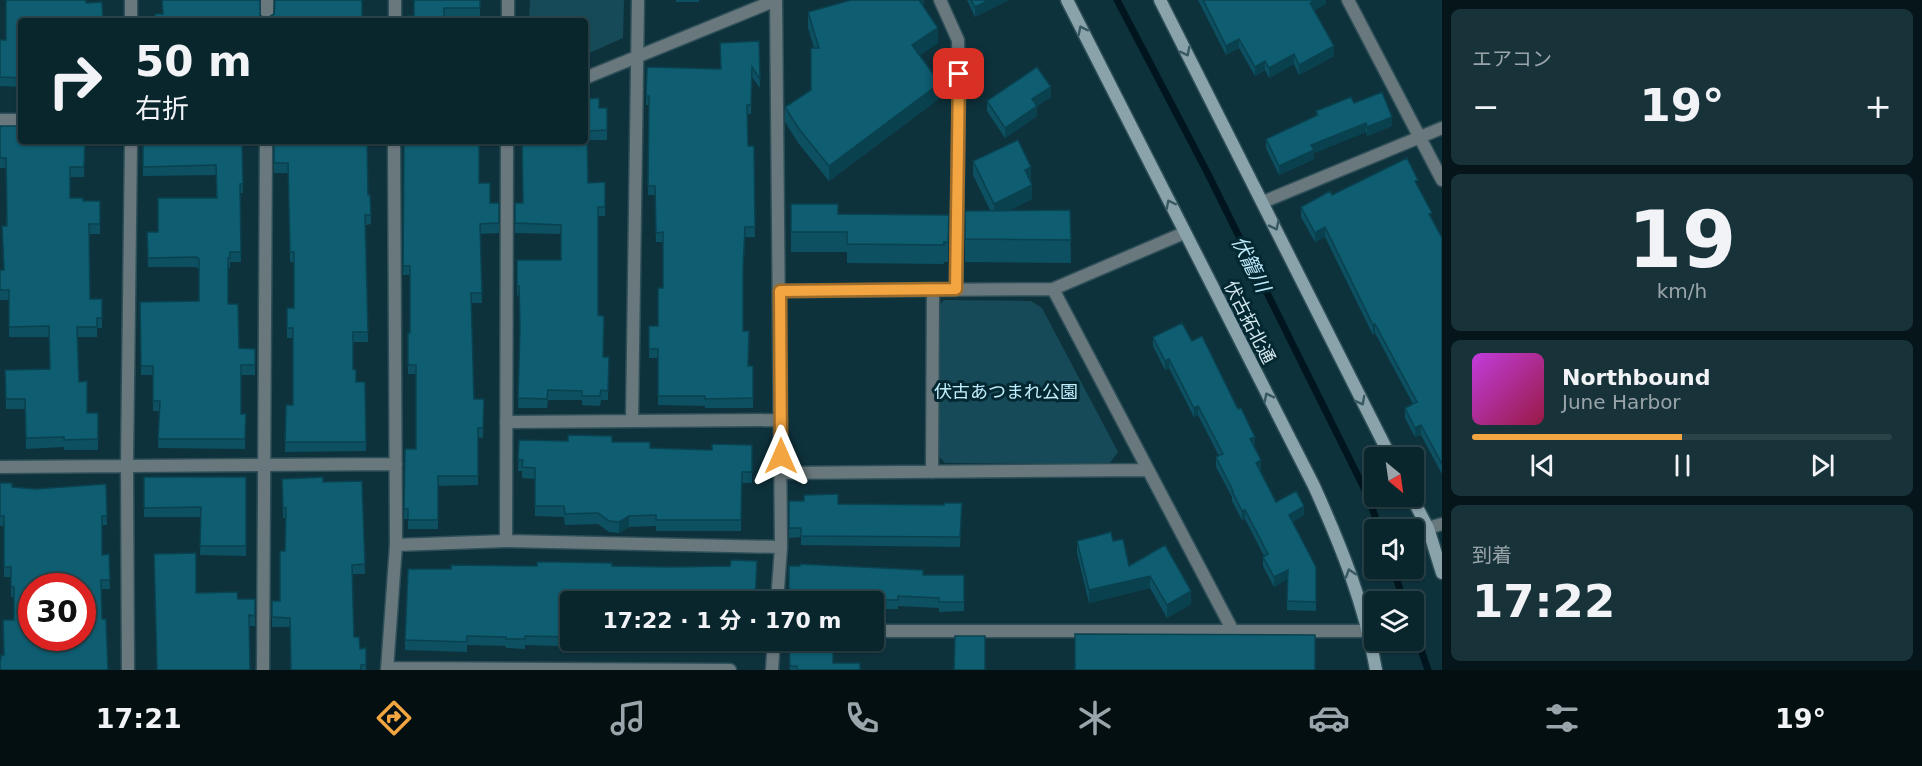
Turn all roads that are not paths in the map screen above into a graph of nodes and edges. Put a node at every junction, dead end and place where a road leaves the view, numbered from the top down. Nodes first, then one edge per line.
1 (131, 0) edge
2 (267, 0) edge
3 (396, 0) edge
4 (508, 0) edge
5 (638, 0) edge
6 (776, 0) edge
7 (940, 0) edge
8 (1067, 0) edge
9 (1160, 0) edge
10 (1348, 0) edge
11 (131, 18) edge
12 (267, 18) edge
13 (395, 18) edge
14 (508, 18) edge
15 (637, 56) junction
16 (588, 77) edge
17 (0, 120) edge
18 (18, 120) edge
19 (1442, 128) edge
20 (1419, 137) junction
21 (132, 144) edge
22 (266, 144) edge
23 (394, 144) edge
24 (507, 144) edge
25 (1442, 180) edge
26 (1263, 202) junction
27 (1184, 233) junction
28 (956, 289) junction
29 (1053, 289) junction
30 (933, 290) junction
31 (780, 291) junction
32 (632, 420) junction
33 (781, 420) junction
34 (506, 422) junction
35 (1385, 447) edge
36 (127, 464) junction
37 (396, 464) junction
38 (265, 465) junction
39 (0, 467) edge
40 (1148, 470) junction
41 (932, 472) junction
42 (781, 473) junction
43 (1417, 507) edge
44 (1442, 524) edge
45 (1428, 528) junction
46 (506, 542) junction
47 (396, 545) junction
48 (781, 547) junction
49 (1442, 573) edge
50 (778, 591) edge
51 (1364, 616) edge
52 (884, 631) edge
53 (1233, 631) junction
54 (1364, 631) edge
55 (773, 651) edge
56 (1373, 651) edge
57 (387, 669) edge
58 (128, 670) edge
59 (263, 670) edge
60 (730, 670) edge
61 (772, 670) edge
62 (1376, 670) edge

1 - 11 street
2 - 12 street
3 - 13 street
4 - 14 street
5 - 15 street
6 - 15 street
6 - 31 street
7 - 28 street
27 -> 8 street, 伏古拓北通
9 -> 26 street
10 - 20 street
15 - 16 street
15 - 32 street
17 - 18 street
19 - 20 street
20 - 25 street
20 - 26 street
21 - 36 street
22 - 38 street
23 - 37 street
24 - 34 street
26 -> 35 street
27 - 29 street
51 -> 27 street, 伏古拓北通
28 - 29 street
28 - 30 street
29 - 40 street
30 - 31 street
30 - 41 street
31 - 33 street
32 - 33 street
32 - 34 street
33 - 42 street
34 - 46 street
36 - 38 street
36 - 39 street
36 - 58 street
37 - 38 street
37 - 47 street
38 - 59 street
40 - 41 street
40 - 53 street
41 - 42 street
42 - 48 street
43 - 45 street
44 - 45 street
45 - 49 street
46 - 47 street
46 - 48 street
47 - 57 street
48 - 50 street
52 - 53 street
53 - 54 street
55 - 61 street
56 - 62 street, 伏古拓北通
57 - 60 street

